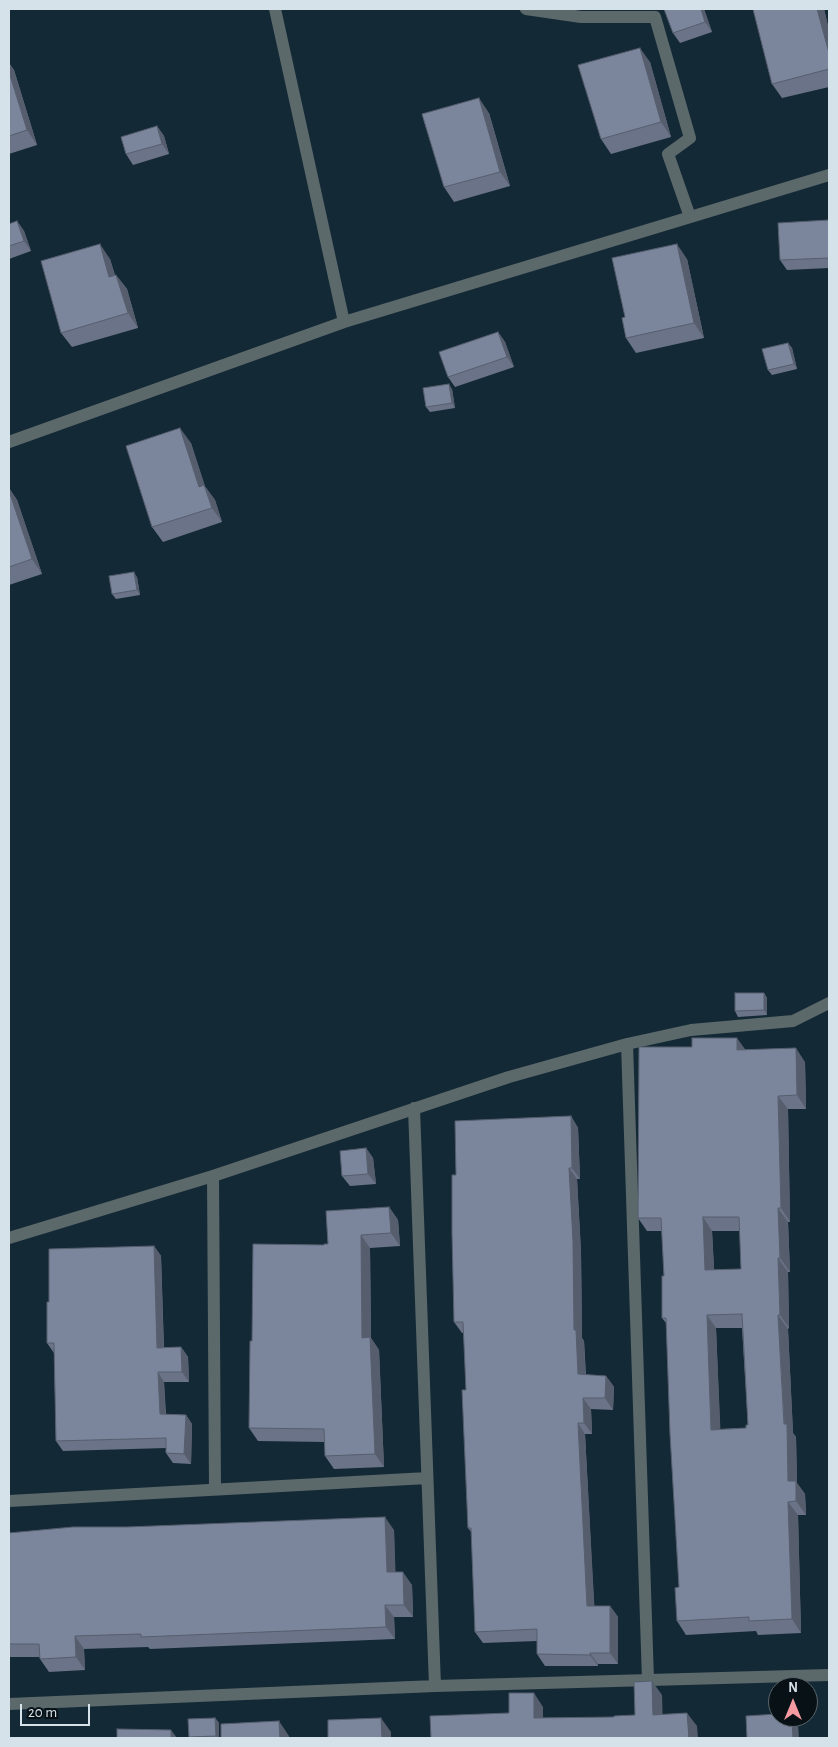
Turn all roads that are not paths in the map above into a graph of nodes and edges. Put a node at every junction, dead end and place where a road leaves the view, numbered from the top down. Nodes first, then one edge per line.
1 (275, 9) edge
2 (526, 9) edge
3 (829, 174) edge
4 (690, 217) junction
5 (344, 322) junction
6 (9, 442) edge
7 (829, 1004) edge
8 (627, 1044) junction
9 (414, 1108) junction
10 (213, 1176) junction
11 (9, 1238) edge
12 (428, 1478) junction
13 (216, 1489) junction
14 (9, 1501) edge
15 (829, 1675) edge
16 (648, 1680) junction
17 (435, 1686) junction
18 (9, 1704) edge

1 - 5 street
2 - 4 street
3 - 4 street
4 - 5 street
5 - 6 street
7 - 8 street
8 - 9 street
8 - 16 street
9 - 10 street
9 - 12 street
10 - 11 street
10 - 13 street
12 - 13 street
12 - 17 street
13 - 14 street
15 - 16 street
16 - 17 street
17 - 18 street

